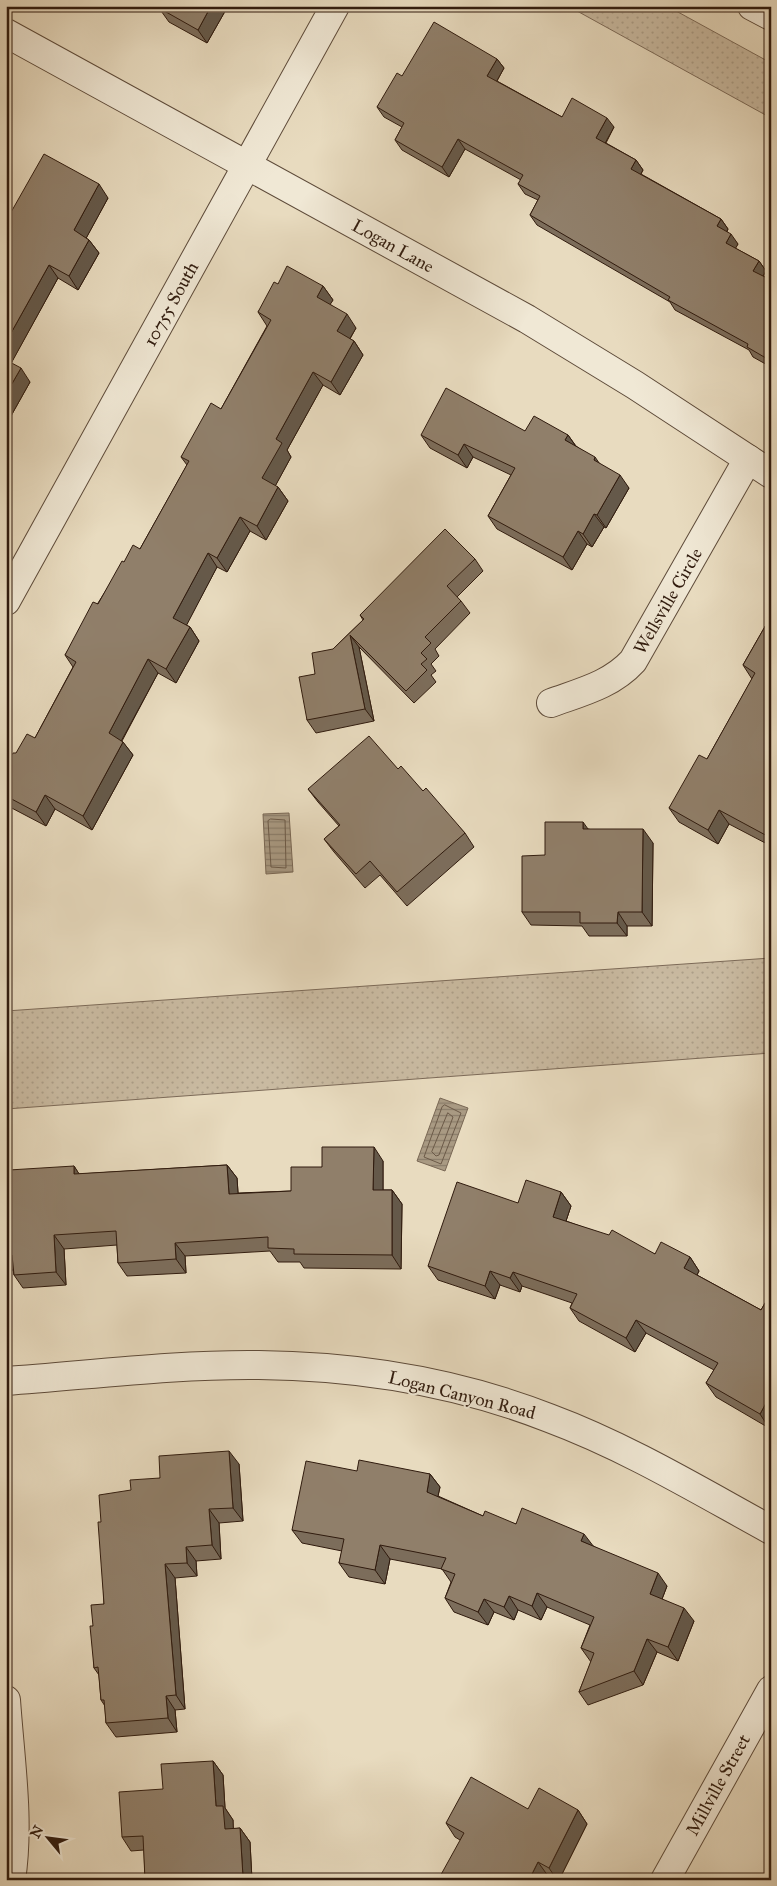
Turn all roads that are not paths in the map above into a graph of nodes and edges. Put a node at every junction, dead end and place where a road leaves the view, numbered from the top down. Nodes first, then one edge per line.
1 (335, 6) edge
2 (752, 6) edge
3 (771, 16) edge
4 (6, 33) edge
5 (247, 166) junction
6 (748, 459) junction
7 (771, 474) edge
8 (6, 601) edge
9 (551, 703) dead end
10 (6, 1381) edge
11 (771, 1530) edge
12 (771, 1690) edge
13 (6, 1700) edge
14 (11, 1880) edge
15 (665, 1880) edge

1 - 5 street, 10755 South
2 - 3 street
4 - 5 street, Logan Lane
5 - 6 street, Logan Lane
5 - 8 street, 10755 South
6 - 7 street, Logan Lane
6 - 9 street, Wellsville Circle
10 - 11 street, Logan Canyon Road
12 - 15 street, Millville Street
13 - 14 street

